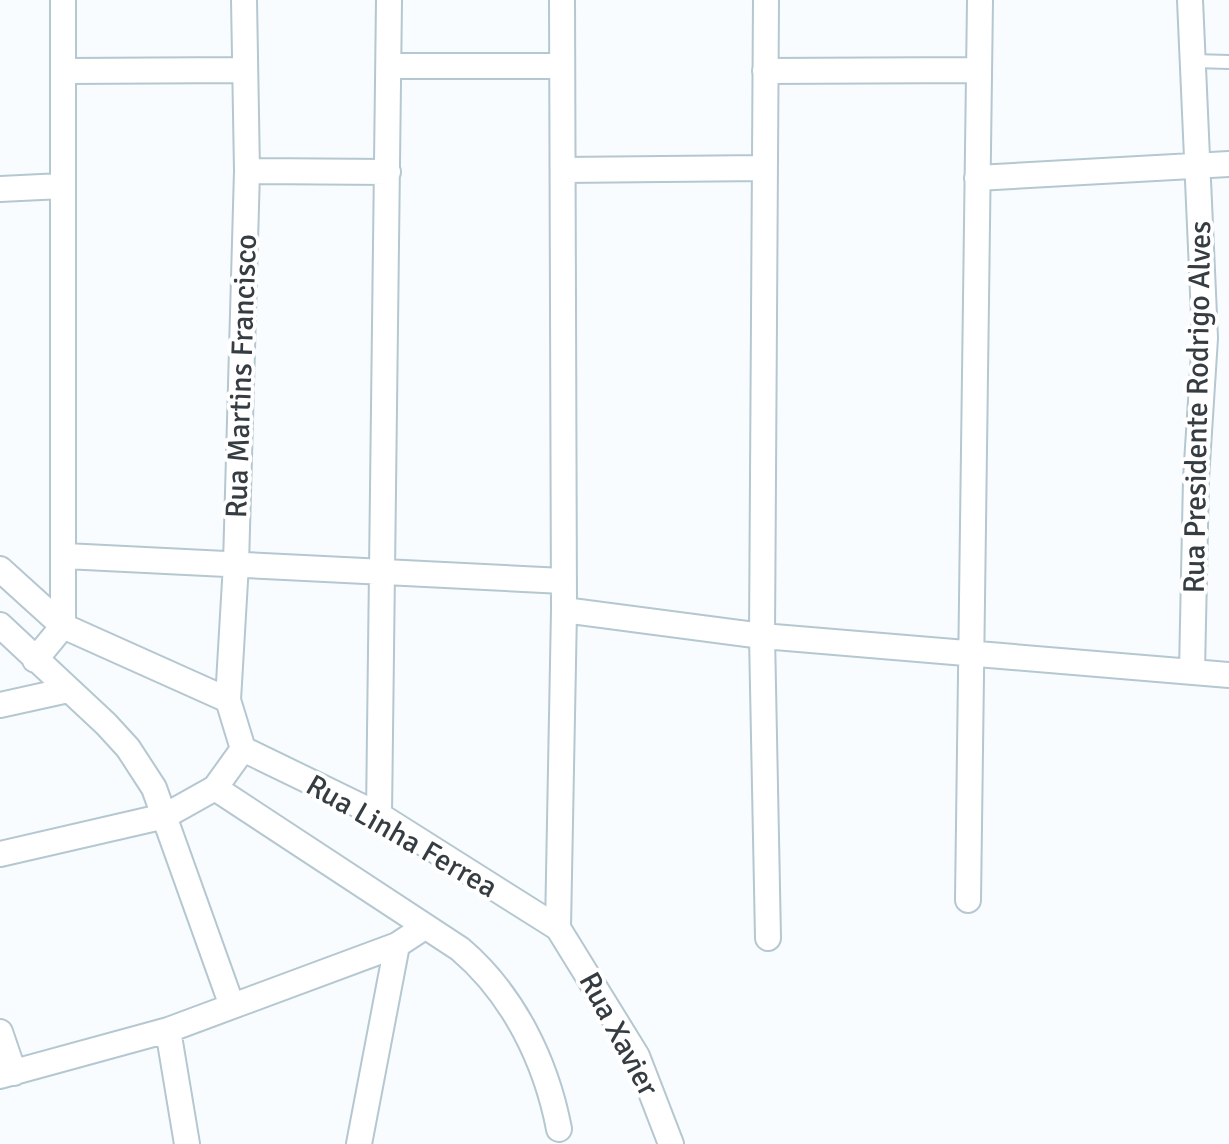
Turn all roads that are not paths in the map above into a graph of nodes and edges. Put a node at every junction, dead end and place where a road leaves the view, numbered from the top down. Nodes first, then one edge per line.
1 (63, 0) edge
2 (244, 0) edge
3 (389, 0) edge
4 (562, 0) edge
5 (766, 0) edge
6 (980, 0) edge
7 (1190, 0) edge
8 (1194, 61) junction
9 (1229, 62) edge
10 (389, 66) junction
11 (562, 66) junction
12 (245, 70) junction
13 (978, 70) junction
14 (66, 71) junction
15 (765, 71) junction
16 (1229, 164) edge
17 (1200, 167) junction
18 (763, 168) junction
19 (563, 170) junction
20 (247, 171) junction
21 (388, 172) junction
22 (977, 178) junction
23 (62, 186) junction
24 (0, 189) edge
25 (1217, 336) edge
26 (65, 556) junction
27 (236, 564) junction
28 (0, 569) edge
29 (381, 571) junction
30 (563, 581) junction
31 (564, 610) junction
32 (0, 625) edge
33 (63, 626) junction
34 (762, 636) junction
35 (971, 656) junction
36 (35, 660) junction
37 (1192, 671) junction
38 (1229, 675) edge
39 (68, 690) junction
40 (228, 700) junction
41 (0, 705) edge
42 (243, 749) junction
43 (215, 788) junction
44 (379, 815) junction
45 (165, 816) junction
46 (0, 854) edge
47 (968, 900) dead end
48 (423, 928) junction
49 (558, 928) junction
50 (768, 938) dead end
51 (397, 945) junction
52 (232, 1006) junction
53 (168, 1030) junction
54 (0, 1032) edge
55 (7, 1075) edge
56 (559, 1129) dead end
57 (187, 1144) edge
58 (359, 1144) edge
59 (671, 1144) edge

1 - 14 street
2 - 12 street, Rua Martins Francisco
3 - 10 street
4 - 11 street
5 - 15 street
6 - 13 street
7 - 8 street, Rua Presidente Rodrigo Alves
8 - 9 lane
8 - 17 street, Rua Presidente Rodrigo Alves
10 - 11 street
10 - 21 street
11 - 19 street
12 - 14 street
12 - 20 street, Rua Martins Francisco
13 - 15 street
13 - 22 street
14 - 23 street
15 - 18 street
16 - 17 street
17 - 22 street
17 - 25 street, Rua Presidente Rodrigo Alves
18 - 19 street
18 - 34 street
19 - 30 street
20 - 21 street
20 - 27 street, Rua Martins Francisco
21 - 29 street
22 - 35 street
23 - 24 street
23 - 26 street
25 - 37 street, Rua Presidente Rodrigo Alves
26 - 27 street
26 - 33 street
27 - 29 street
27 - 40 street, Rua Martins Francisco
28 - 33 street
29 - 30 street
29 - 44 street
30 - 31 street
31 - 34 street
31 - 49 street
32 - 36 street
33 - 36 street
33 - 40 street
34 - 35 street
34 - 50 street
35 - 37 street
35 - 47 street
36 - 39 street
37 - 38 street
39 - 41 street
39 - 45 street
40 - 42 street, Rua Martins Francisco
42 - 43 street
42 - 44 street, Rua Linha Ferrea
43 - 45 street
43 - 48 street
44 - 49 street, Rua Linha Ferrea
45 - 46 street
45 - 52 street
48 - 51 street
48 - 56 street
49 - 59 street, Rua Xavier
51 - 52 street
51 - 58 street
52 - 53 street
53 - 55 street
53 - 57 street
54 - 55 street

